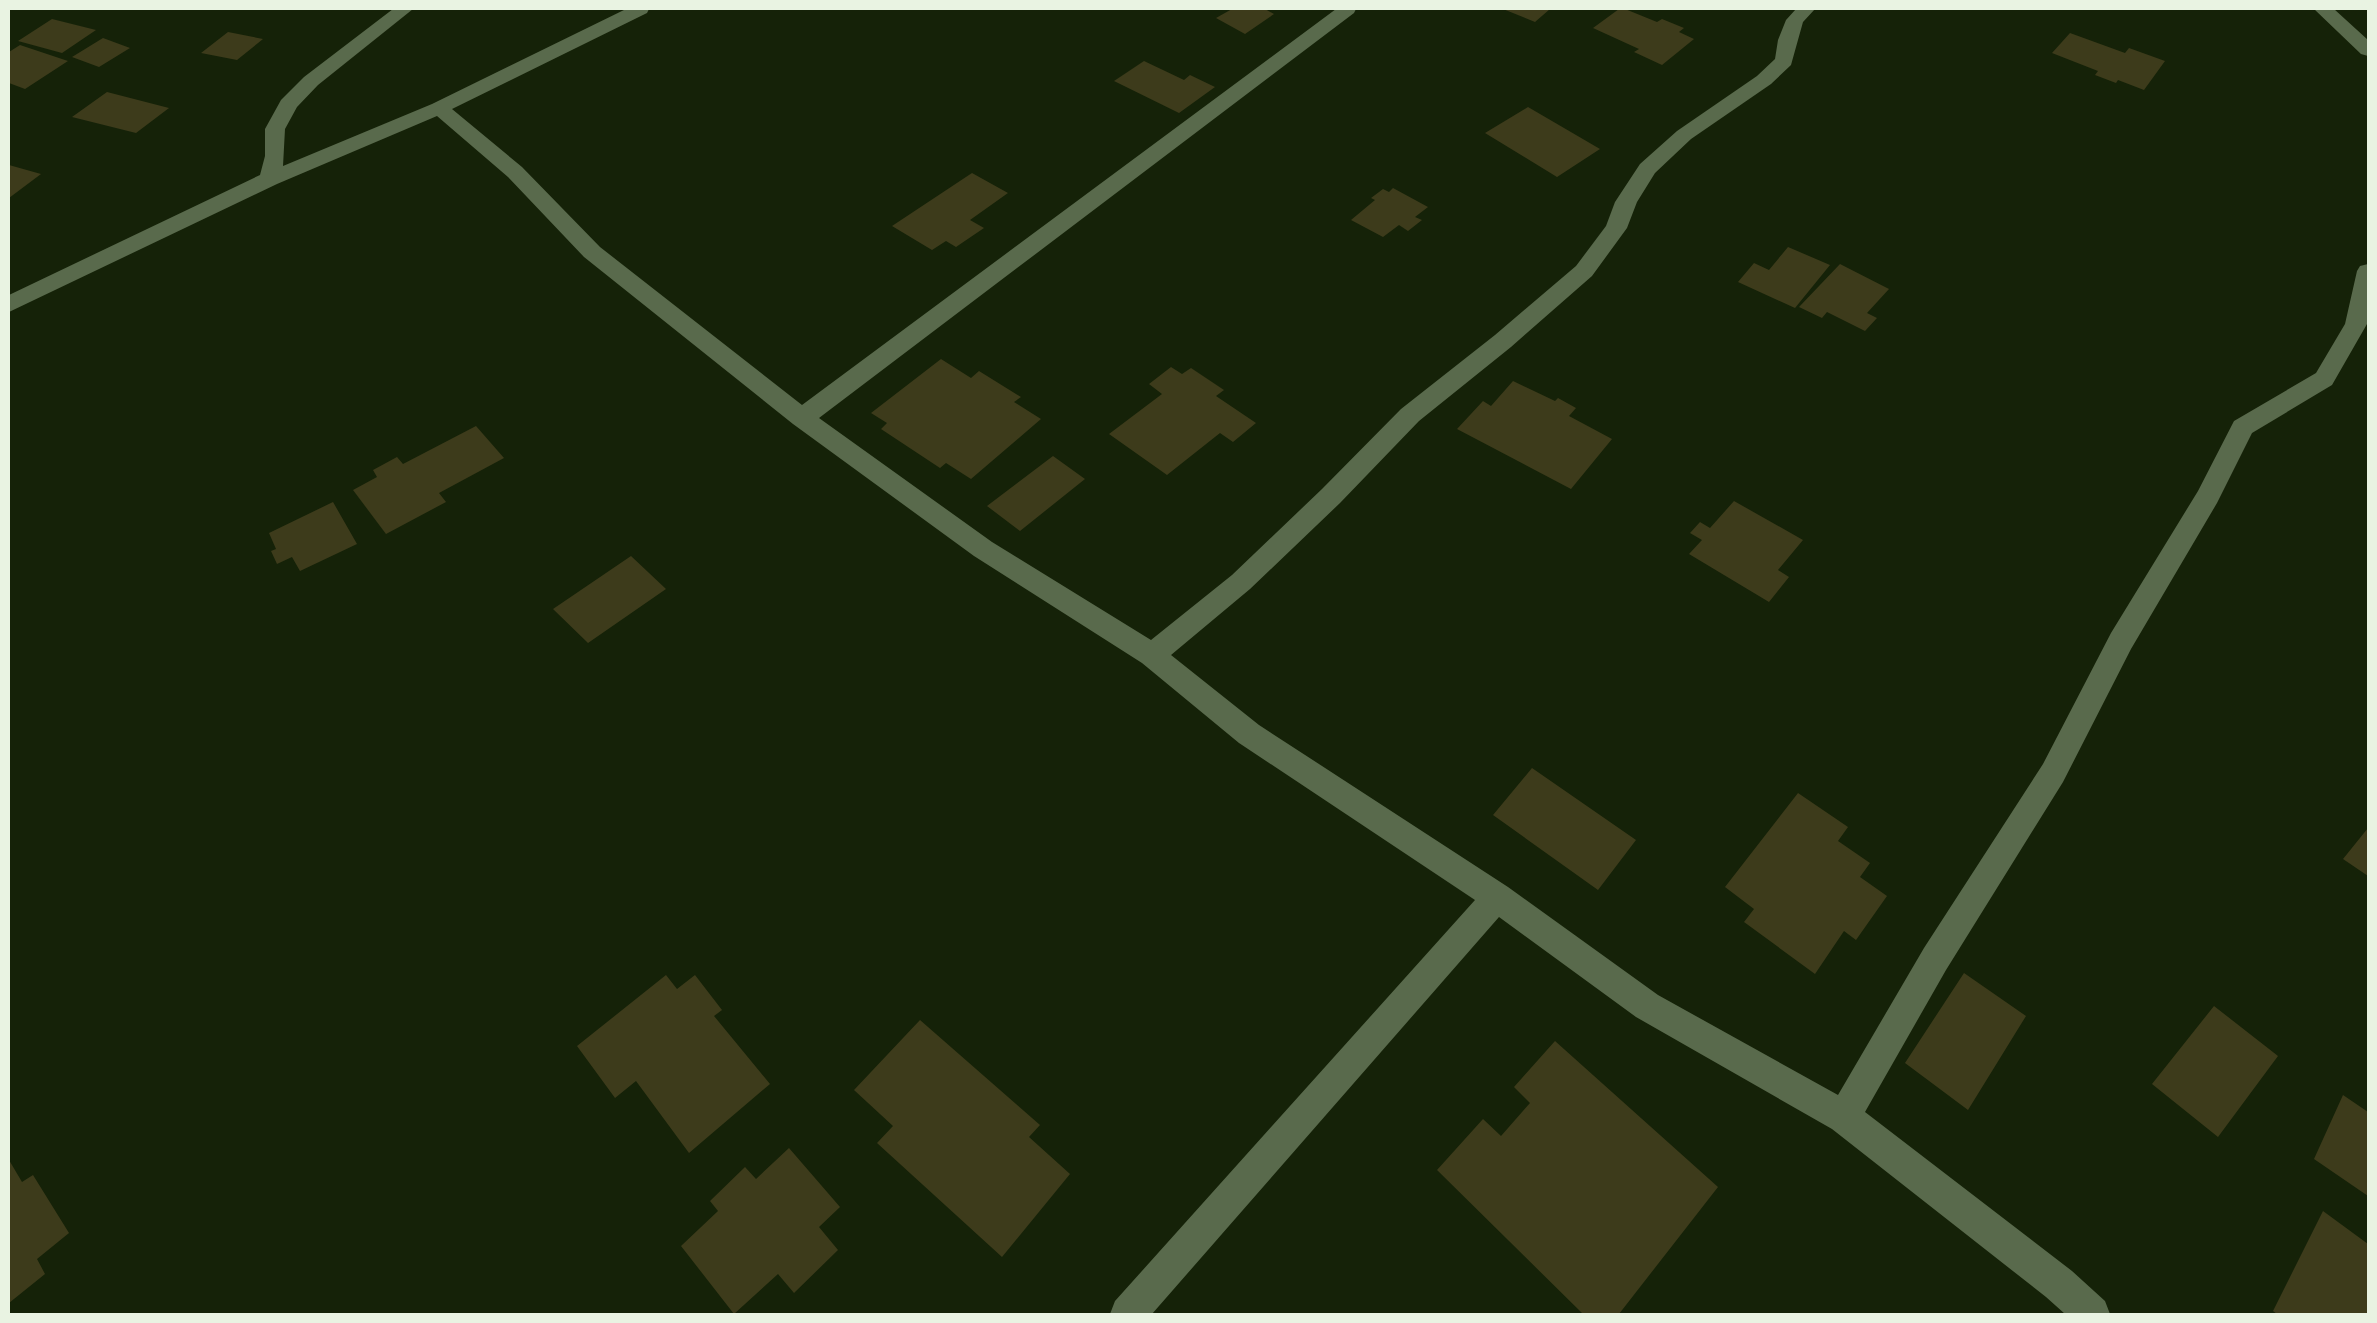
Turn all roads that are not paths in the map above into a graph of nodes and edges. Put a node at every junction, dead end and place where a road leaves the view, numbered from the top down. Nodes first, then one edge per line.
1 (404, 9) edge
2 (640, 9) edge
3 (1348, 9) edge
4 (1806, 9) edge
5 (2323, 9) edge
6 (2368, 50) edge
7 (439, 108) junction
8 (270, 180) junction
9 (2368, 271) edge
10 (9, 304) edge
11 (802, 418) junction
12 (1152, 655) junction
13 (1497, 897) junction
14 (1844, 1117) junction
15 (1128, 1314) edge
16 (2092, 1314) edge

1 - 8 street
2 - 7 street
3 - 11 street
4 - 12 street
5 - 6 street
7 - 8 street
7 - 11 street
8 - 10 street
9 - 14 street
11 - 12 street
12 - 13 street
13 - 14 street
13 - 15 street
14 - 16 street

